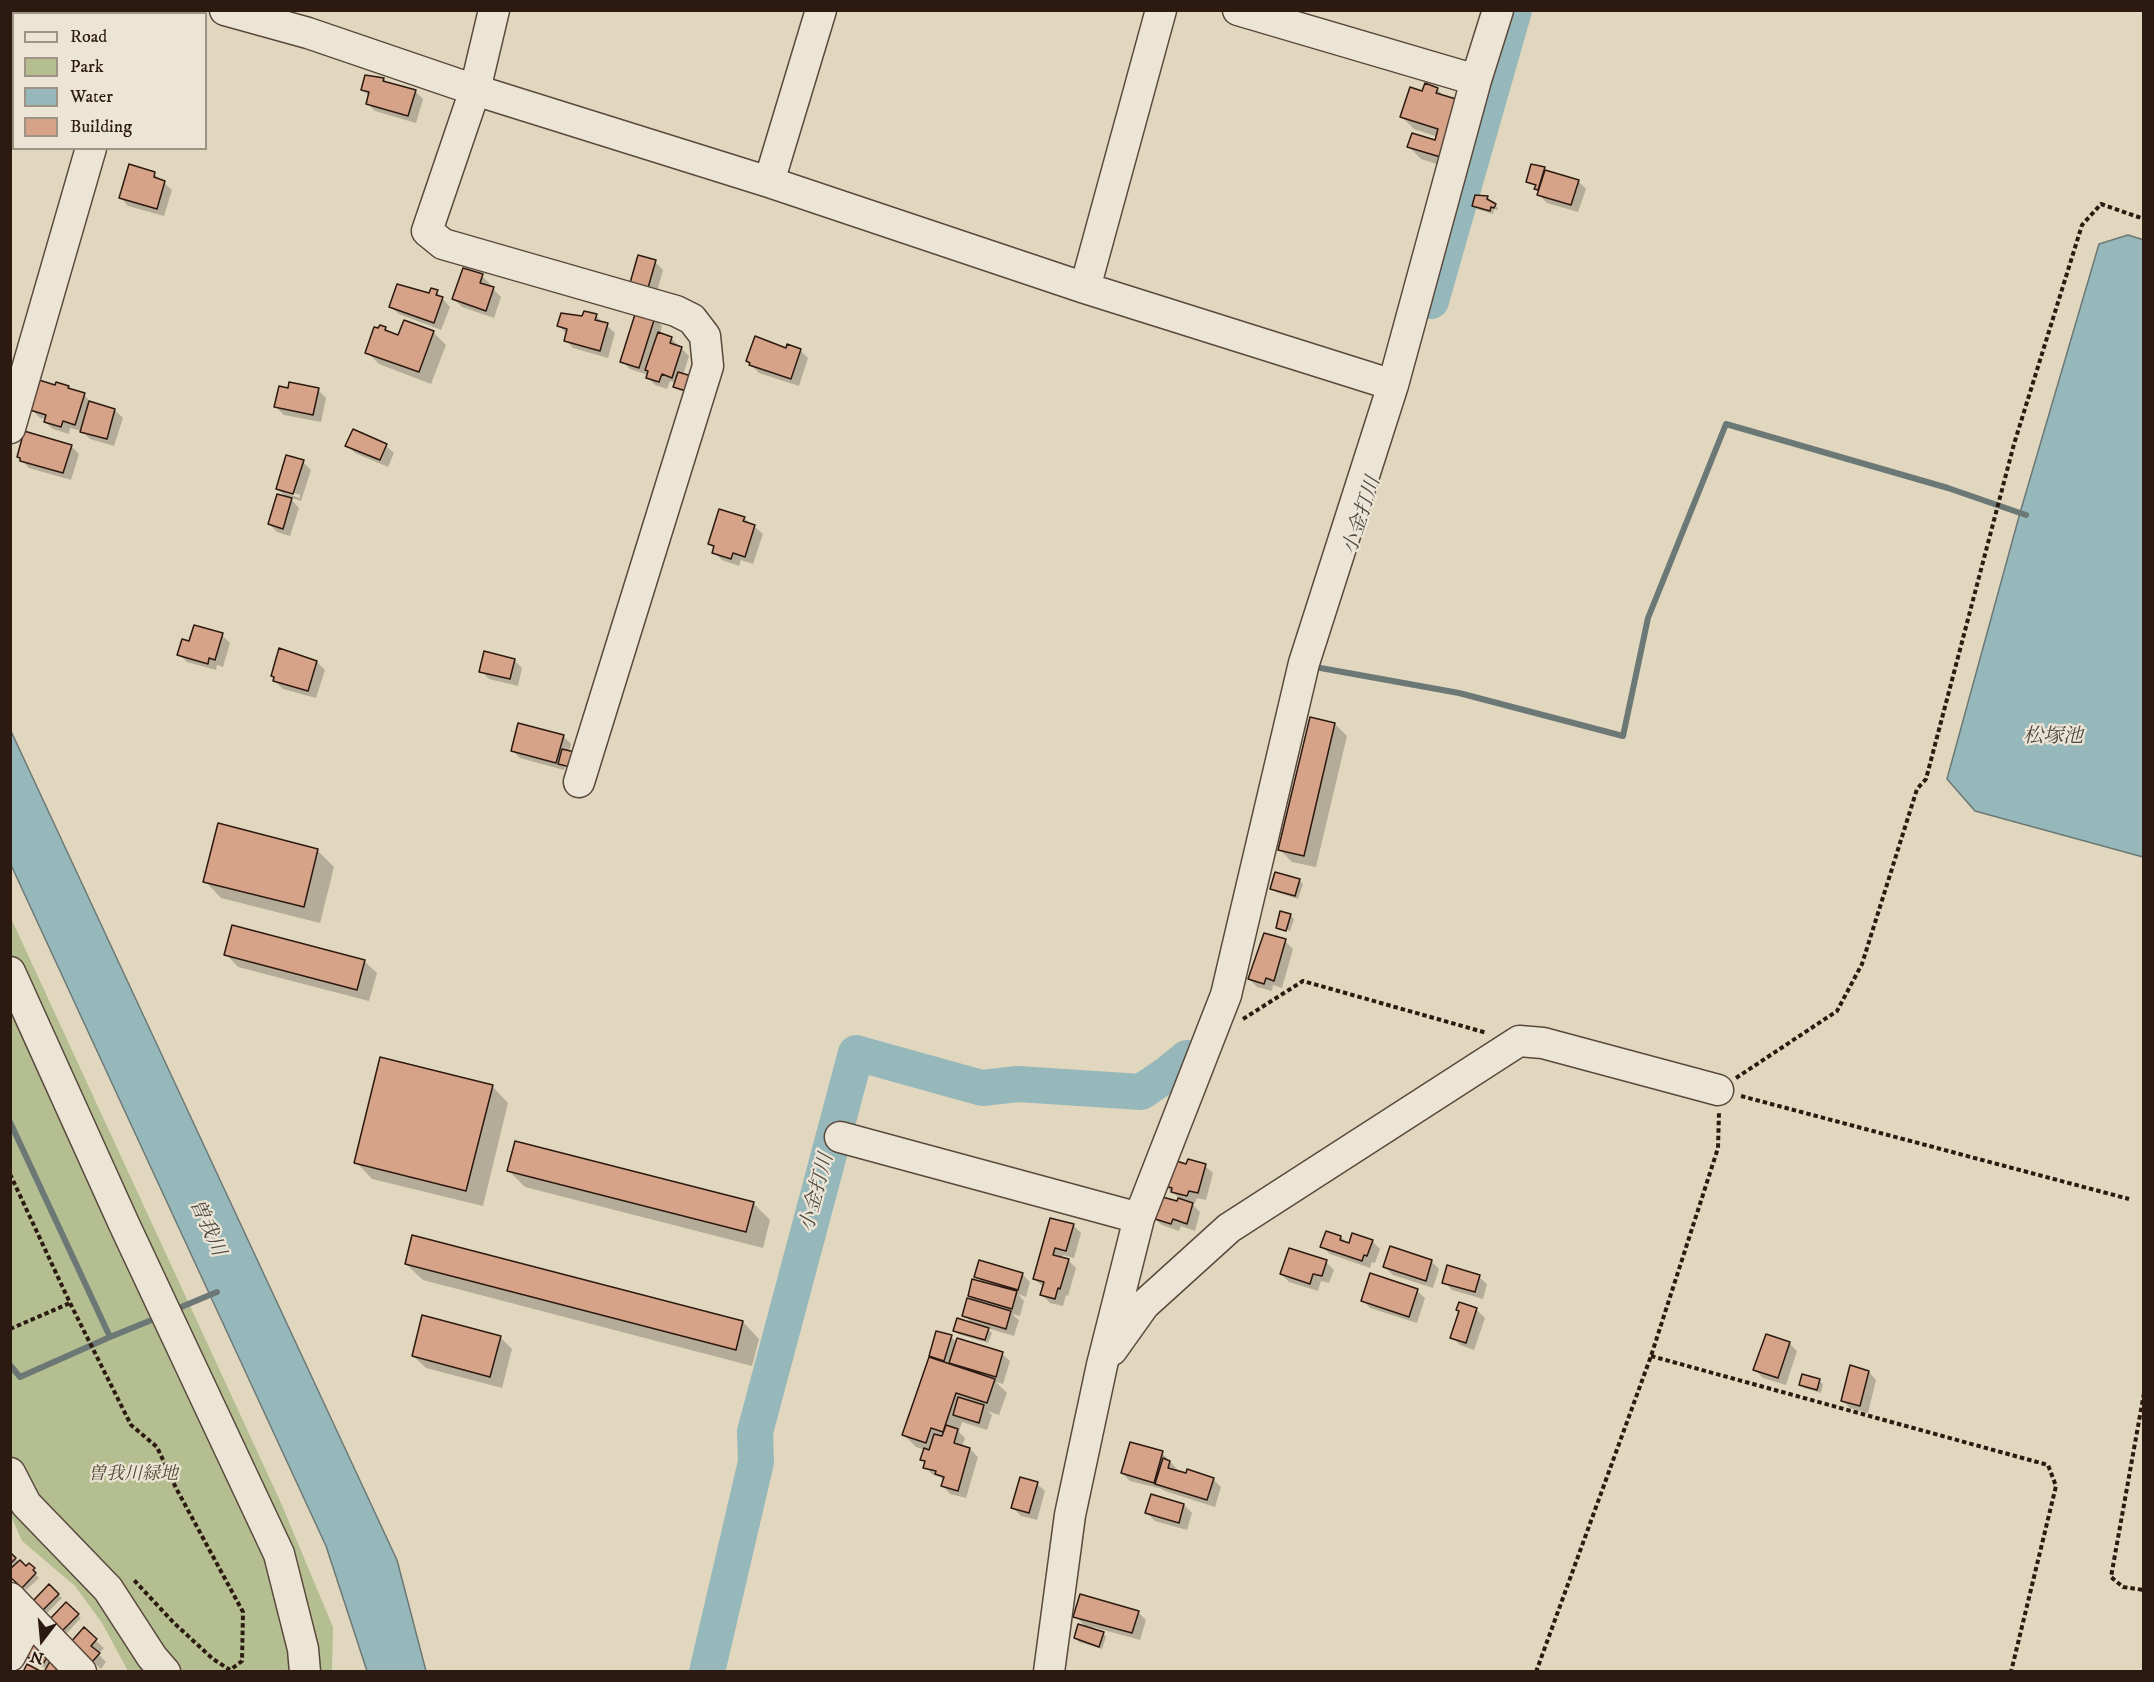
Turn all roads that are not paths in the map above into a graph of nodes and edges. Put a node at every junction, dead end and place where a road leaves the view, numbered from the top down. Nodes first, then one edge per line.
1 (225, 10) edge
2 (494, 10) edge
3 (821, 10) edge
4 (1161, 10) edge
5 (1238, 10) edge
6 (1498, 10) edge
7 (1476, 80) junction
8 (475, 90) junction
9 (90, 150) edge
10 (769, 182) junction
11 (1085, 288) junction
12 (1393, 385) junction
13 (10, 428) edge
14 (579, 782) dead end
15 (10, 972) edge
16 (1718, 1090) road end
17 (840, 1137) dead end
18 (1139, 1218) junction
19 (1102, 1365) junction
20 (10, 1473) edge
21 (20, 1608) edge
22 (10, 1656) edge
23 (81, 1671) edge
24 (101, 1671) edge
25 (106, 1671) edge
26 (165, 1671) edge
27 (305, 1671) edge
28 (1049, 1671) edge

1 - 8 street
2 - 8 street
3 - 10 street
4 - 11 street
5 - 7 street
6 - 7 street
7 - 12 street
8 - 10 street
8 - 14 street
9 - 13 street
10 - 11 street
11 - 12 street
12 - 18 street
15 - 27 street
16 - 19 street
17 - 18 street
18 - 19 street
19 - 28 street
20 - 26 street
21 - 22 street
21 - 23 street
24 - 25 street

